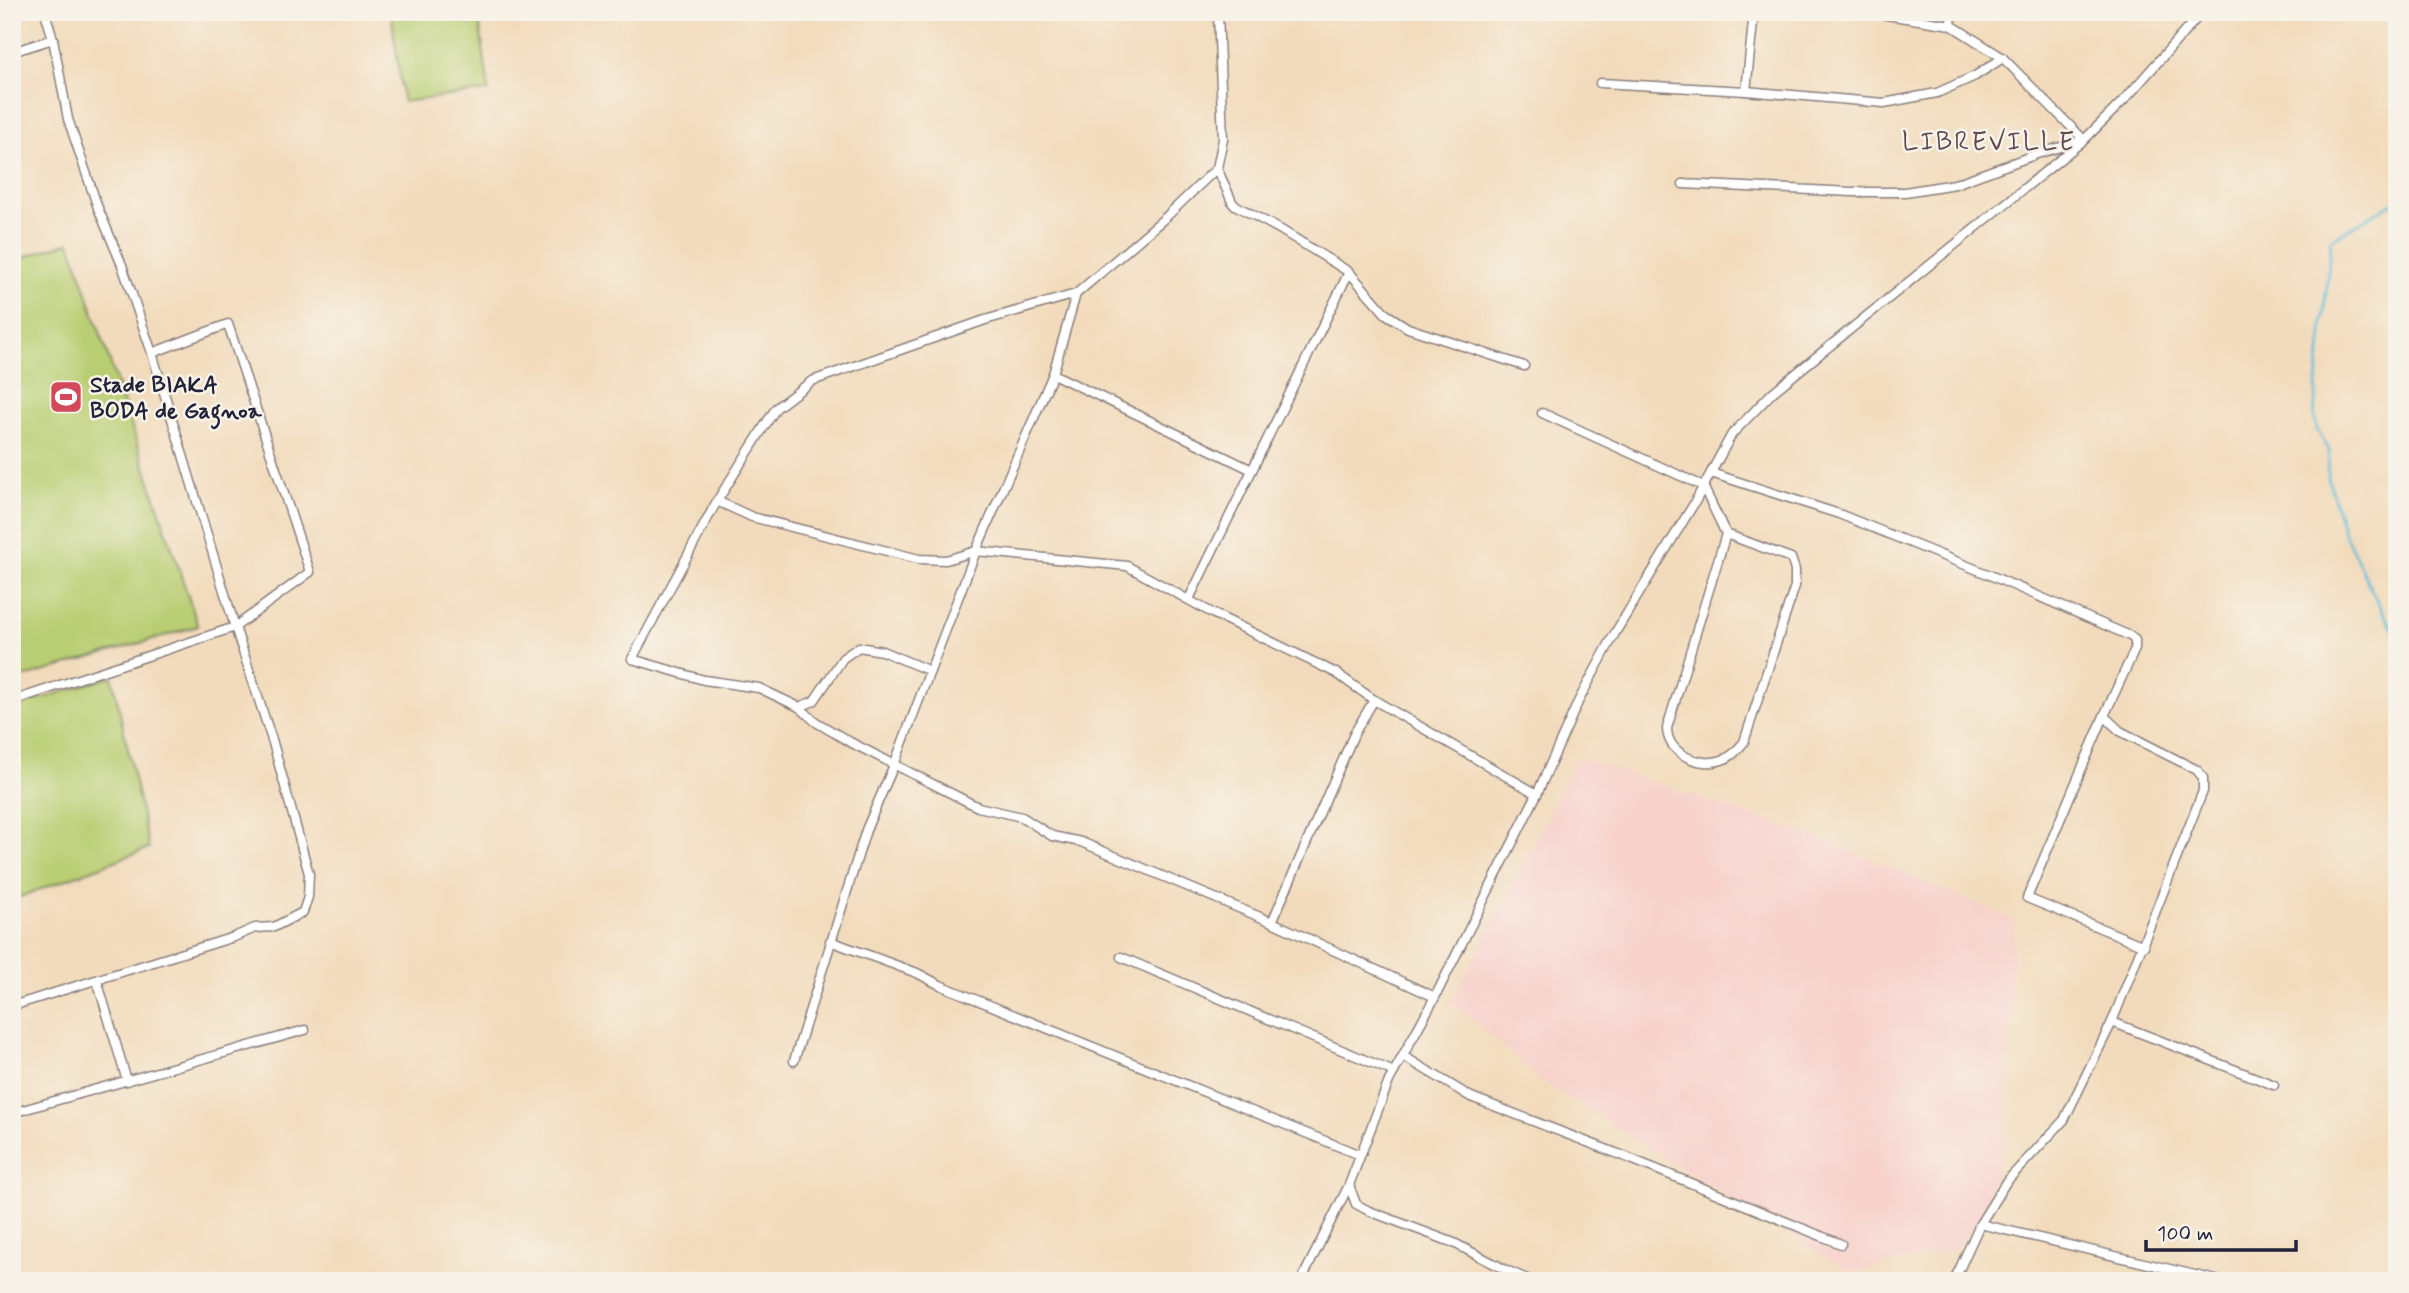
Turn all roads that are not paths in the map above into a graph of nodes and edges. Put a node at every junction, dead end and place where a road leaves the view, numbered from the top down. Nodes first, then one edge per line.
1 (45, 12) edge
2 (1218, 12) edge
3 (1754, 12) edge
4 (1867, 12) edge
5 (1952, 12) edge
6 (2202, 12) edge
7 (1951, 25) junction
8 (53, 39) junction
9 (12, 52) edge
10 (2003, 58) junction
11 (1600, 83) dead end
12 (1746, 91) junction
13 (2084, 140) junction
14 (1217, 169) junction
15 (1683, 184) dead end
16 (1349, 272) junction
17 (1076, 294) junction
18 (152, 353) junction
19 (1524, 366) dead end
20 (1053, 374) junction
21 (1542, 413) dead end
22 (1252, 470) junction
23 (1711, 473) junction
24 (1703, 486) junction
25 (717, 501) junction
26 (1726, 534) junction
27 (976, 551) junction
28 (1189, 599) junction
29 (235, 627) junction
30 (930, 671) junction
31 (1374, 700) junction
32 (12, 701) edge
33 (799, 707) junction
34 (2104, 716) junction
35 (894, 765) junction
36 (1537, 794) junction
37 (1272, 922) junction
38 (830, 941) junction
39 (2144, 946) junction
40 (1121, 957) dead end
41 (97, 980) junction
42 (1435, 997) junction
43 (12, 1006) edge
44 (2112, 1022) junction
45 (305, 1030) dead end
46 (1403, 1056) junction
47 (794, 1061) dead end
48 (1394, 1072) junction
49 (127, 1081) junction
50 (2274, 1085) dead end
51 (12, 1113) edge
52 (1360, 1155) junction
53 (1349, 1185) junction
54 (1980, 1224) junction
55 (1841, 1244) dead end
56 (12, 1269) edge
57 (2182, 1277) edge
58 (15, 1281) edge
59 (1301, 1281) edge
60 (1532, 1281) edge
61 (1954, 1281) edge
62 (2220, 1281) edge

1 - 8 street
2 - 14 street
3 - 12 street
4 - 7 street
5 - 7 street
6 - 13 street
7 - 10 street
8 - 9 street
8 - 18 street
10 - 12 street
10 - 13 street
11 - 12 street
13 - 15 street
13 - 23 street
14 - 16 street
14 - 17 street
16 - 19 street
16 - 22 street
17 - 20 street
17 - 25 street
18 - 29 street
18 - 29 street
20 - 22 street
20 - 27 street
21 - 24 street
22 - 28 street
23 - 24 street
23 - 34 street
24 - 26 street
24 - 36 street
25 - 27 street
25 - 33 street
26 - 26 street
27 - 28 street
27 - 30 street
28 - 31 street
29 - 32 street
29 - 41 street
30 - 33 street
30 - 35 street
31 - 36 street
31 - 37 street
33 - 35 street
34 - 39 street
34 - 39 street
35 - 37 street
35 - 38 street
36 - 42 street
37 - 42 street
38 - 47 street
38 - 52 street
39 - 44 street
40 - 48 street
41 - 43 street
41 - 49 street
42 - 46 street
44 - 50 street
44 - 54 street
45 - 49 street
46 - 48 street
46 - 55 street
48 - 52 street
49 - 51 street
52 - 53 street
53 - 59 street
53 - 60 street
54 - 57 street
54 - 61 street
56 - 58 street
57 - 62 street

